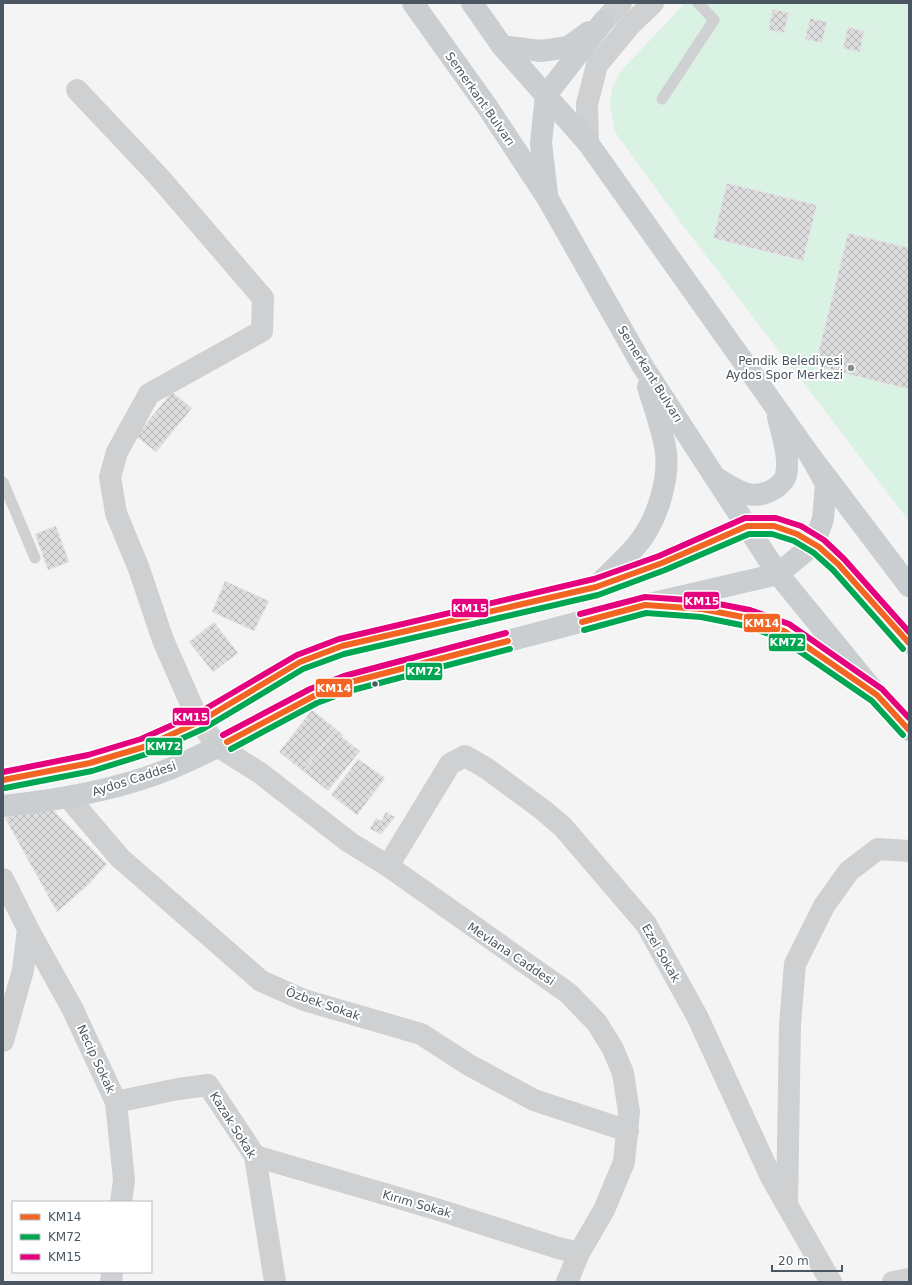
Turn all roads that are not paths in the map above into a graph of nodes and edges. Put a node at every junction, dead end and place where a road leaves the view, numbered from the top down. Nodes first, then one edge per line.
1 (413, 3) edge
2 (472, 3) edge
3 (621, 3) edge
4 (653, 3) edge
5 (698, 3) edge
6 (603, 22) junction
7 (502, 46) junction
8 (77, 90) dead end
9 (546, 95) junction
10 (662, 99) dead end
11 (588, 143) junction
12 (548, 199) junction
13 (642, 365) junction
14 (776, 408) junction
15 (811, 457) junction
16 (715, 478) junction
17 (3, 482) edge
18 (747, 526) junction
19 (814, 544) junction
20 (35, 558) dead end
21 (778, 574) junction
22 (909, 586) edge
23 (596, 587) junction
24 (646, 605) junction
25 (909, 643) edge
26 (877, 695) junction
27 (200, 722) junction
28 (909, 730) edge
29 (218, 747) junction
30 (3, 780) edge
31 (68, 797) junction
32 (3, 806) edge
33 (909, 851) edge
34 (388, 866) junction
35 (3, 879) edge
36 (28, 929) junction
37 (24, 970) junction
38 (3, 978) edge
39 (3, 1041) edge
40 (116, 1102) junction
41 (628, 1131) junction
42 (255, 1156) junction
43 (121, 1201) edge
44 (787, 1205) junction
45 (579, 1253) junction
46 (909, 1279) edge
47 (275, 1282) edge
48 (567, 1282) edge
49 (831, 1282) edge
50 (893, 1282) edge

1 - 12 main road, Semerkant Bulvarı
2 - 7 main road
3 - 6 street
4 - 11 street
5 - 10 lane
6 - 7 main road
6 - 9 main road
7 - 9 main road
8 - 27 street, Mevlana Caddesi
9 - 11 main road
9 - 12 main road
11 - 14 main road
12 - 13 main road, Semerkant Bulvarı
13 - 16 main road, Semerkant Bulvarı
13 - 23 main road
14 - 15 main road
14 - 16 main road
15 - 19 main road
15 - 22 main road
16 - 18 main road, Semerkant Bulvarı
17 - 20 lane
18 - 19 main road
18 - 21 main road, Semerkant Bulvarı
18 - 23 main road
19 - 21 main road
19 - 25 main road
21 - 24 main road, Aydos Caddesi
21 - 26 main road, Semerkant Bulvarı
23 - 27 main road
24 - 26 main road
24 - 29 main road, Aydos Caddesi
26 - 28 main road, Semerkant Bulvarı
27 - 29 street, Mevlana Caddesi
27 - 30 main road
29 - 31 main road, Aydos Caddesi
29 - 34 street, Mevlana Caddesi
31 - 32 main road, Aydos Caddesi
31 - 41 street, Özbek Sokak
33 - 44 street
34 - 41 street, Mevlana Caddesi
34 - 44 street, Ezel Sokak
35 - 36 street, Necip Sokak
36 - 37 street
36 - 40 street, Necip Sokak
37 - 38 street
37 - 39 street
40 - 42 street, Kazak Sokak
40 - 43 street, Necip Sokak
41 - 45 street, Mevlana Caddesi
42 - 45 street, Kırım Sokak
42 - 47 street, Kazak Sokak
44 - 49 street, Ezel Sokak
45 - 48 street, Mevlana Caddesi
46 - 50 street

